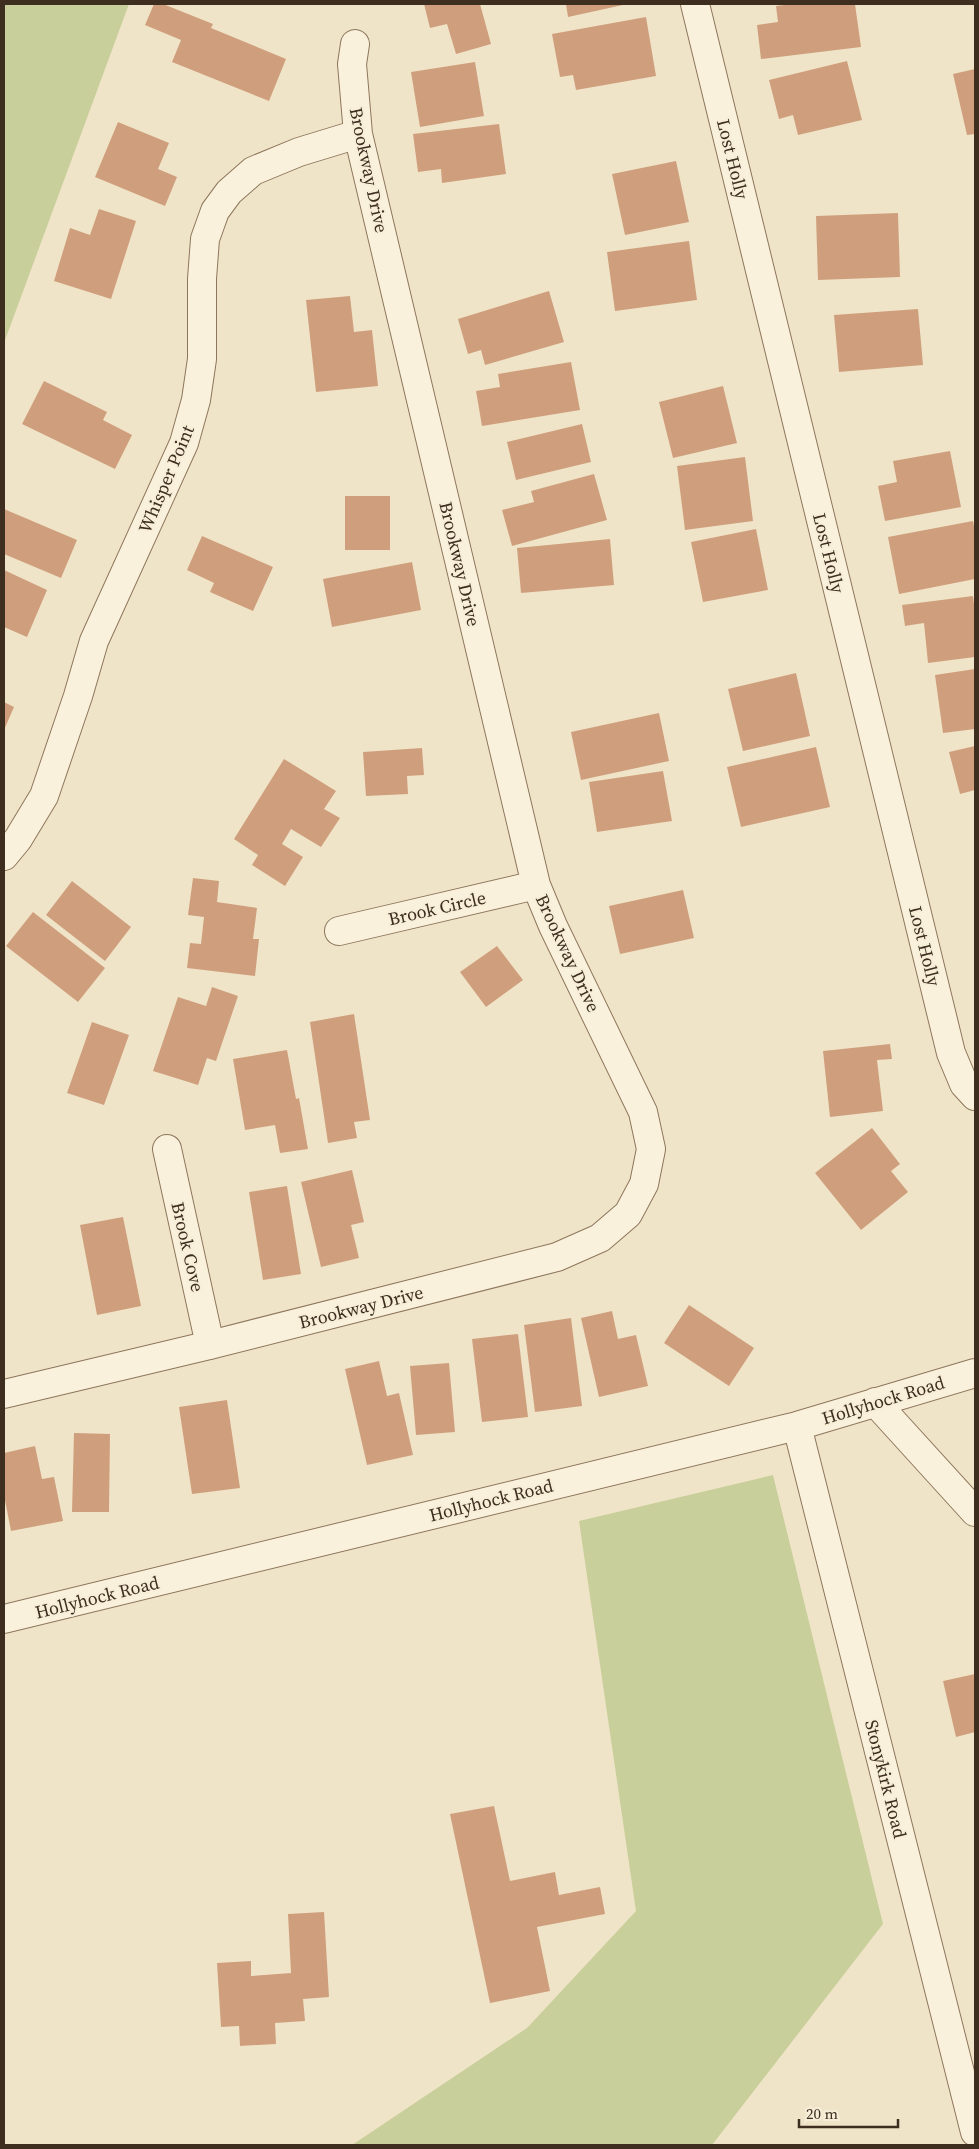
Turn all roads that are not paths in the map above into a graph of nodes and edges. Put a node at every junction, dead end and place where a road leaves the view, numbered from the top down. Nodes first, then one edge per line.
1 (695, 4) edge
2 (355, 44) dead end
3 (358, 134) junction
4 (4, 856) edge
5 (536, 885) junction
6 (339, 931) dead end
7 (975, 1096) edge
8 (167, 1149) dead end
9 (210, 1345) junction
10 (975, 1373) edge
11 (4, 1394) edge
12 (875, 1402) junction
13 (798, 1426) junction
14 (975, 1512) edge
15 (4, 1620) edge
16 (975, 2132) edge

1 - 7 street, Lost Holly
2 - 3 street, Brookway Drive
3 - 4 street, Whisper Point
3 - 5 street, Brookway Drive
5 - 6 street, Brook Circle
5 - 9 street, Brookway Drive
8 - 9 street, Brook Cove
9 - 11 street, Brookway Drive
10 - 12 street, Hollyhock Road
12 - 13 street, Hollyhock Road
12 - 14 street
13 - 15 street, Hollyhock Road
13 - 16 street, Stonykirk Road

